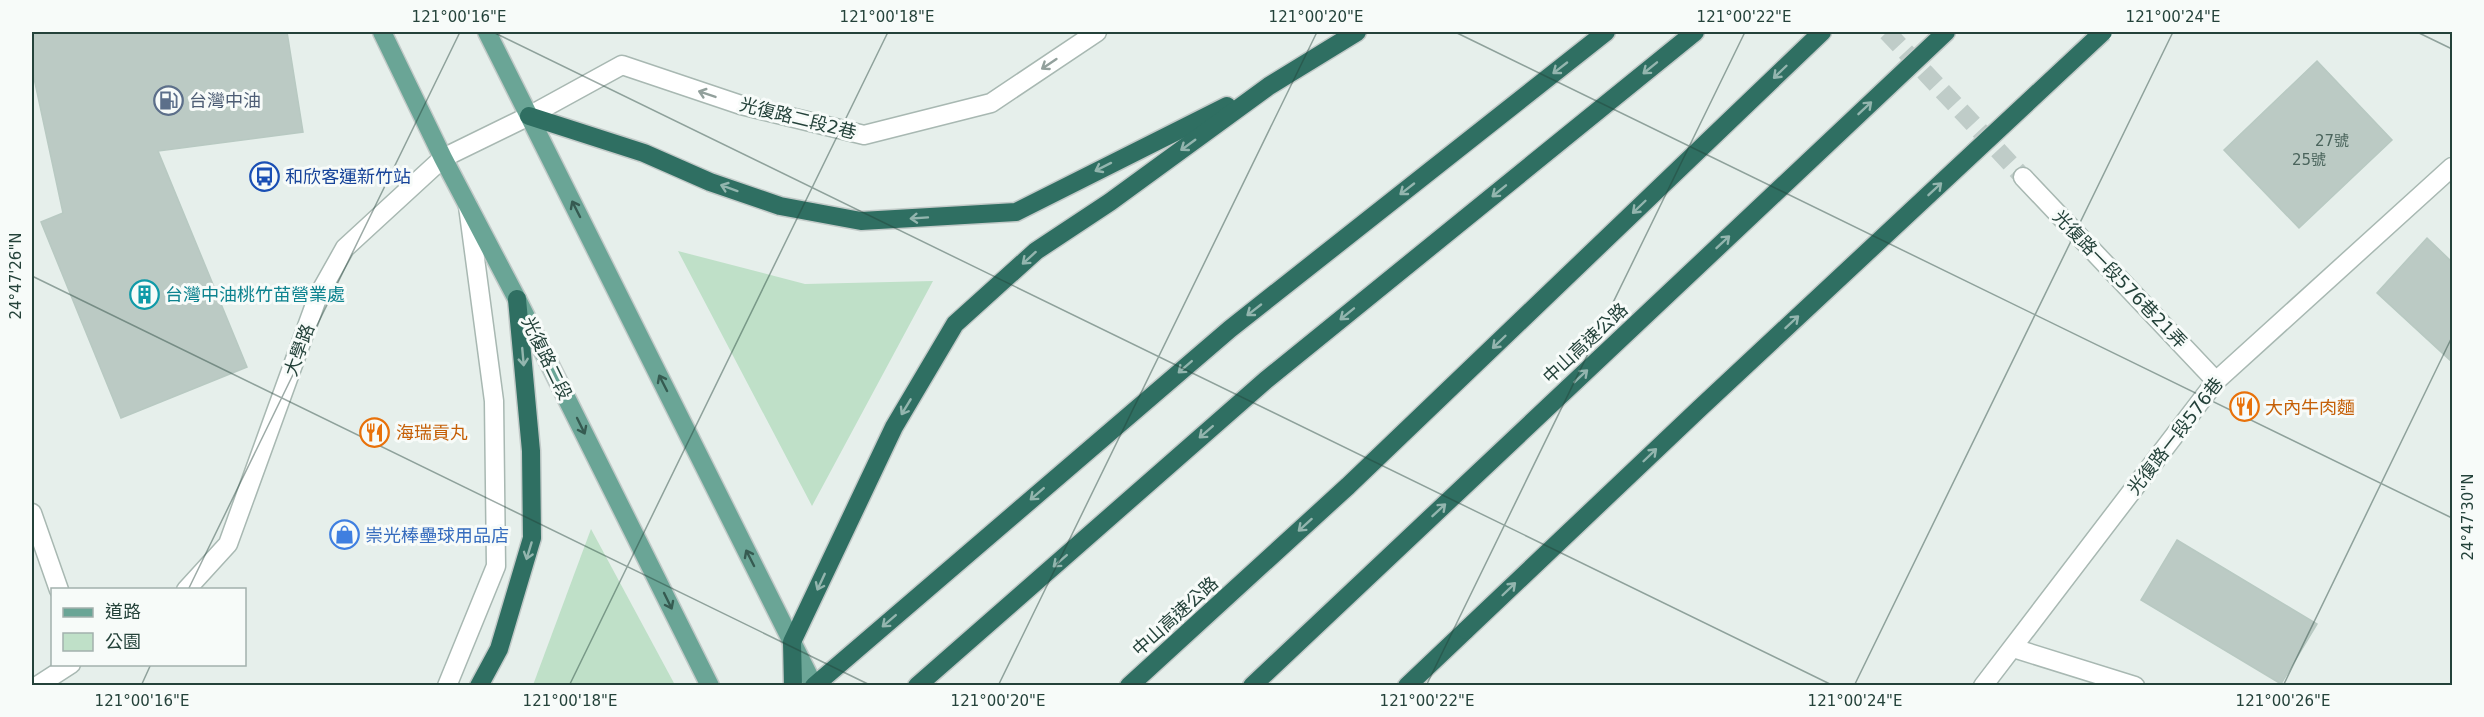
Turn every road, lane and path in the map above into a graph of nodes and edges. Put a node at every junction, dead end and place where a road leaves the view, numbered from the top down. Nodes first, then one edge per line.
1 (382, 32) edge
2 (487, 32) edge
3 (1097, 32) edge
4 (1357, 32) edge
5 (1606, 32) edge
6 (1695, 32) edge
7 (1822, 32) edge
8 (1946, 32) edge
9 (2103, 32) edge
10 (1269, 86) junction
11 (529, 116) junction
12 (443, 158) junction
13 (2452, 167) edge
14 (2023, 177) tunnel mouth
15 (468, 203) junction
16 (517, 299) junction
17 (2216, 381) junction
18 (32, 513) edge
19 (58, 588) edge
20 (188, 588) edge
21 (792, 642) junction
22 (2013, 648) junction
23 (68, 666) edge
24 (37, 686) edge
25 (447, 686) edge
26 (479, 686) edge
27 (710, 686) edge
28 (793, 686) edge
29 (814, 686) edge
30 (916, 686) edge
31 (1129, 686) edge
32 (1252, 686) edge
33 (1407, 686) edge
34 (1983, 686) edge
35 (2135, 686) edge

1 - 12 main road, 光復路二段
2 - 11 main road
3 -> 11 street, 光復路二段2巷
4 - 10 highway
5 -> 29 highway
6 -> 30 highway
7 -> 31 highway, 中山高速公路
32 -> 8 highway, 中山高速公路
33 -> 9 highway, bridge
10 -> 11 highway
10 -> 21 highway
11 - 12 street, 大學路
21 -> 11 main road
12 - 15 main road, 光復路二段
12 - 20 street, 大學路
13 - 17 street, 光復路一段576巷
14 - 17 street, 光復路一段576巷21弄
15 - 16 main road, 光復路二段
15 - 25 street
16 -> 26 highway
16 -> 27 main road, 光復路二段
17 - 22 street, 光復路一段576巷
18 - 19 street
21 - 28 highway
21 - 29 main road
22 - 34 street, 光復路一段576巷
22 - 35 street
23 - 24 street

